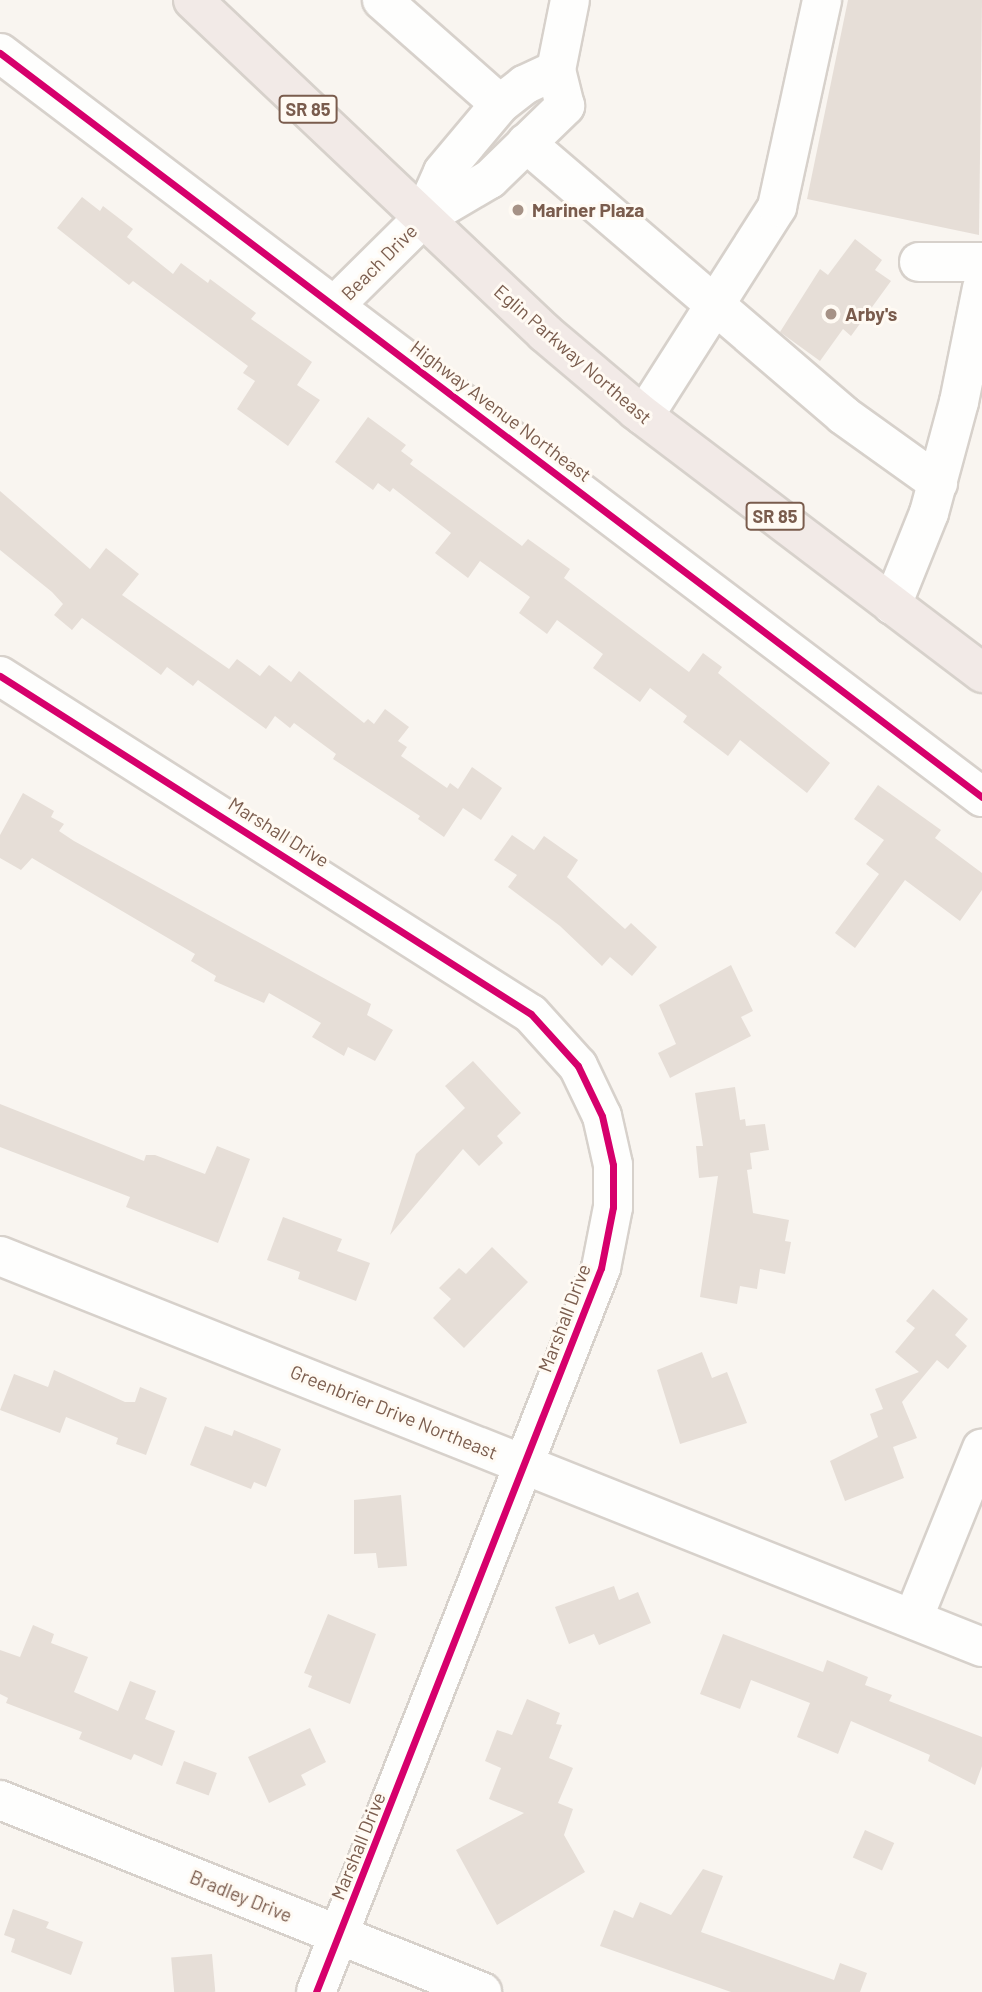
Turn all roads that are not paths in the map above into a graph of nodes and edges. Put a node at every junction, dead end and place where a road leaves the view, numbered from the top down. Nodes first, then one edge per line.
1 (193, 0) edge
2 (382, 0) edge
3 (570, 0) edge
4 (822, 0) edge
5 (0, 53) edge
6 (555, 70) junction
7 (500, 104) junction
8 (526, 143) junction
9 (422, 219) junction
10 (919, 262) dead end
11 (982, 262) edge
12 (982, 288) edge
13 (717, 303) junction
14 (335, 305) junction
15 (644, 416) junction
16 (938, 483) junction
17 (892, 605) junction
18 (982, 673) edge
19 (0, 676) edge
20 (982, 797) edge
21 (0, 1256) edge
22 (982, 1448) edge
23 (525, 1465) junction
24 (913, 1619) junction
25 (982, 1647) edge
26 (0, 1800) edge
27 (339, 1935) junction
28 (316, 1992) edge
29 (482, 1992) edge

1 - 9 highway, Eglin Parkway Northeast / SR 85
2 - 7 street
3 - 6 street
4 - 13 street
5 - 14 street, Highway Avenue Northeast
6 - 7 street
6 - 8 street
7 - 9 street
8 - 9 street
8 - 13 street
9 - 14 street, Beach Drive
9 - 15 highway, Eglin Parkway Northeast / SR 85
10 - 11 street
12 - 16 street
13 - 15 street
13 - 16 street
14 - 20 street, Highway Avenue Northeast
15 - 17 highway, Eglin Parkway Northeast / SR 85
16 - 17 street
17 - 18 highway, Eglin Parkway Northeast / SR 85
19 - 23 street, Marshall Drive
21 - 23 street, Greenbrier Drive Northeast
22 - 24 street
23 - 24 street, Greenbrier Drive Northeast
23 - 27 street, Marshall Drive
24 - 25 street, Greenbrier Drive Northeast
26 - 27 street, Bradley Drive
27 - 28 street, Marshall Drive
27 - 29 street, Bradley Drive

